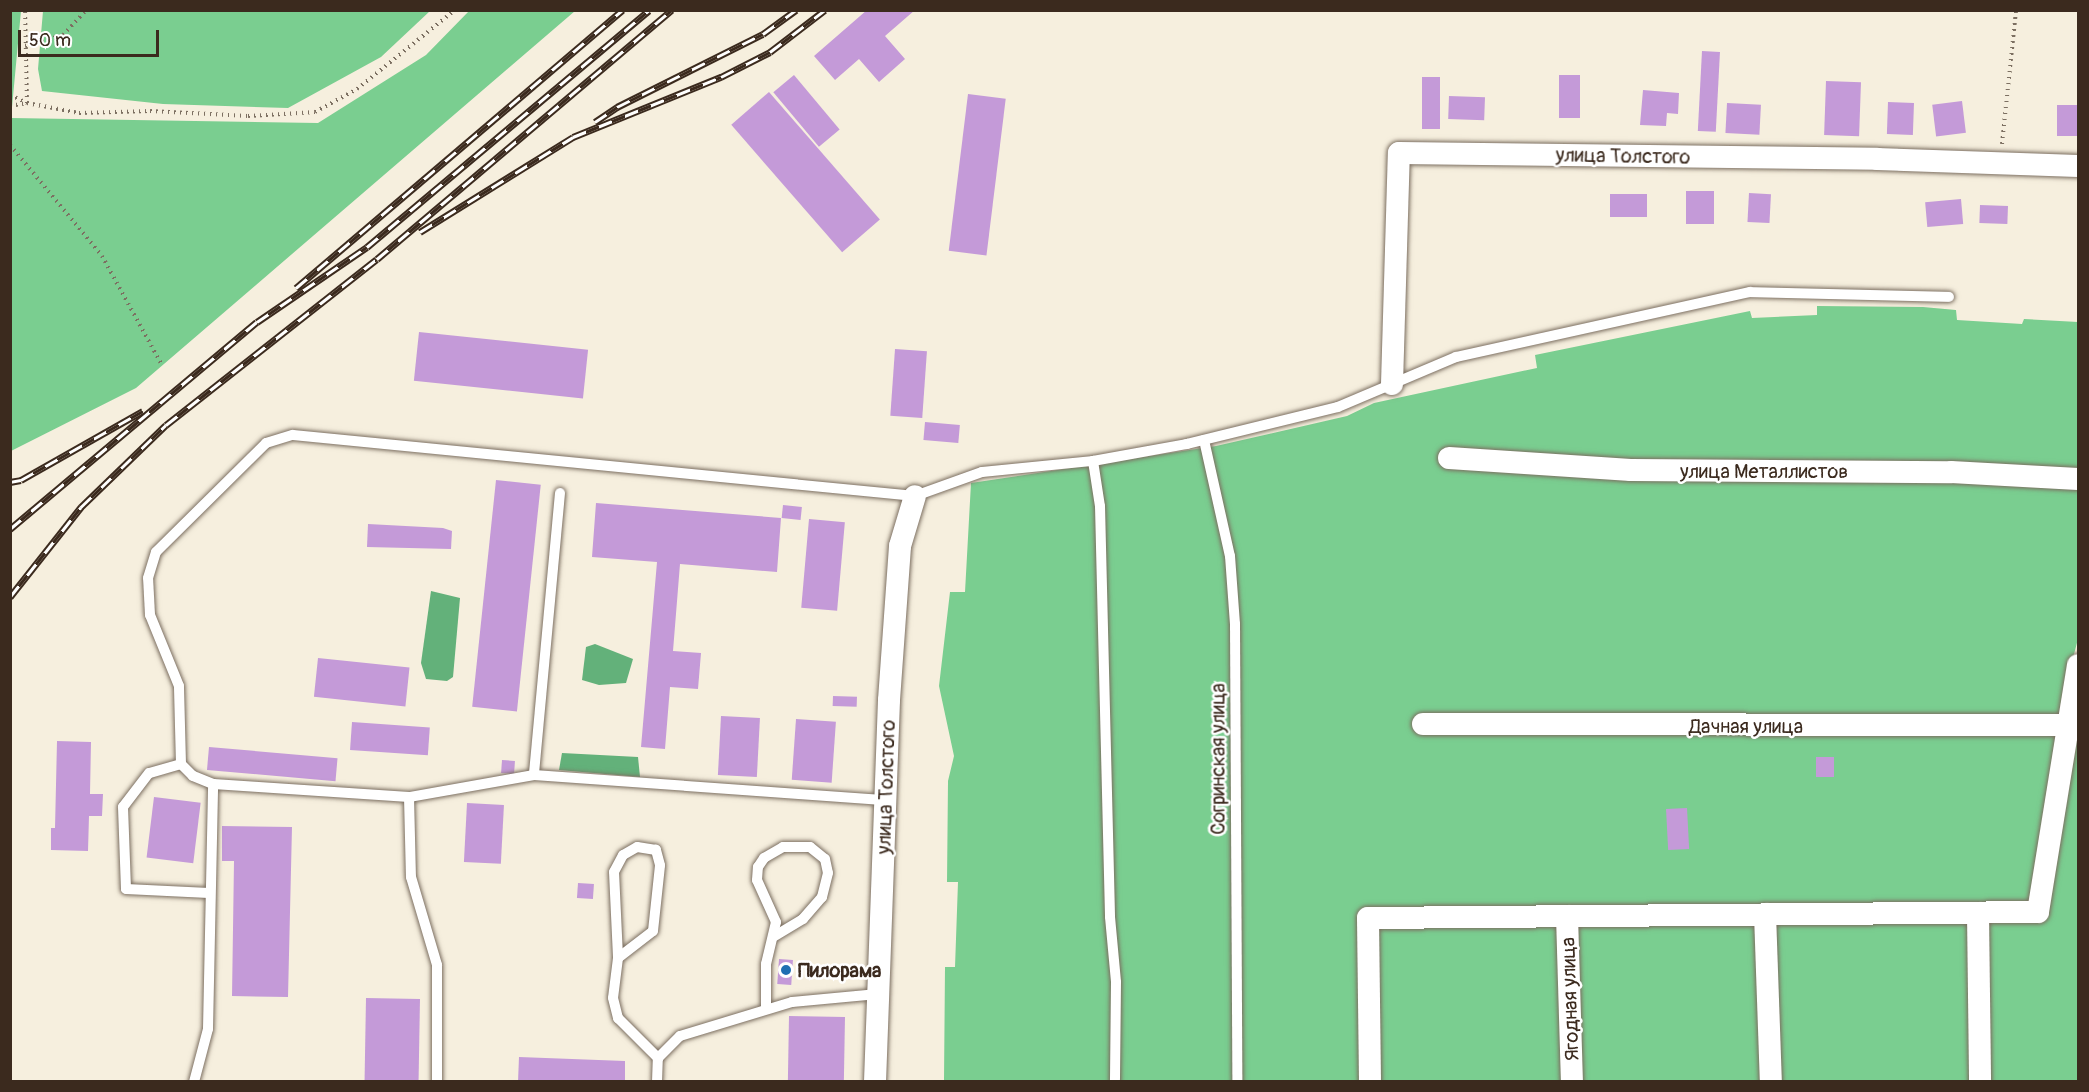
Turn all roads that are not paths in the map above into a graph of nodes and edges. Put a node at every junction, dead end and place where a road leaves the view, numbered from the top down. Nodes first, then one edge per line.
1 (2079, 166) edge
2 (1949, 297) dead end
3 (1392, 384) junction
4 (1204, 440) junction
5 (1449, 458) dead end
6 (1093, 461) junction
7 (2079, 479) edge
8 (560, 493) dead end
9 (915, 496) junction
10 (2078, 673) edge
11 (1423, 724) dead end
12 (2069, 725) junction
13 (181, 764) junction
14 (534, 775) junction
15 (213, 784) junction
16 (409, 797) junction
17 (886, 800) junction
18 (209, 893) junction
19 (1978, 913) junction
20 (1765, 914) junction
21 (1567, 916) junction
22 (775, 936) junction
23 (618, 958) junction
24 (878, 994) junction
25 (766, 1009) junction
26 (658, 1058) junction
27 (194, 1082) edge
28 (437, 1082) edge
29 (657, 1082) edge
30 (875, 1082) edge
31 (1115, 1082) edge
32 (1237, 1082) edge
33 (1370, 1082) edge
34 (1572, 1082) edge
35 (1771, 1082) edge
36 (1980, 1082) edge

1 - 3 street, улица Толстого
2 - 3 lane
3 - 4 lane
4 - 6 lane
4 - 32 lane, Согринская улица
5 - 7 street, улица Металлистов
6 - 9 lane
6 - 31 lane
8 - 14 lane
9 - 13 lane
9 - 17 street, улица Толстого
10 - 12 street
11 - 12 street, Дачная улица
12 - 19 street
13 - 15 lane
13 - 18 lane
14 - 16 lane
14 - 17 lane
15 - 16 lane
15 - 18 lane
16 - 28 lane
17 - 24 street, улица Толстого
18 - 27 lane
19 - 20 street
19 - 36 street
20 - 21 street
20 - 35 street
21 - 33 street
21 - 34 street, Ягодная улица
22 - 22 lane
22 - 25 lane
23 - 23 lane
23 - 26 lane
24 - 25 lane
24 - 30 street, улица Толстого
25 - 26 lane
26 - 29 lane

